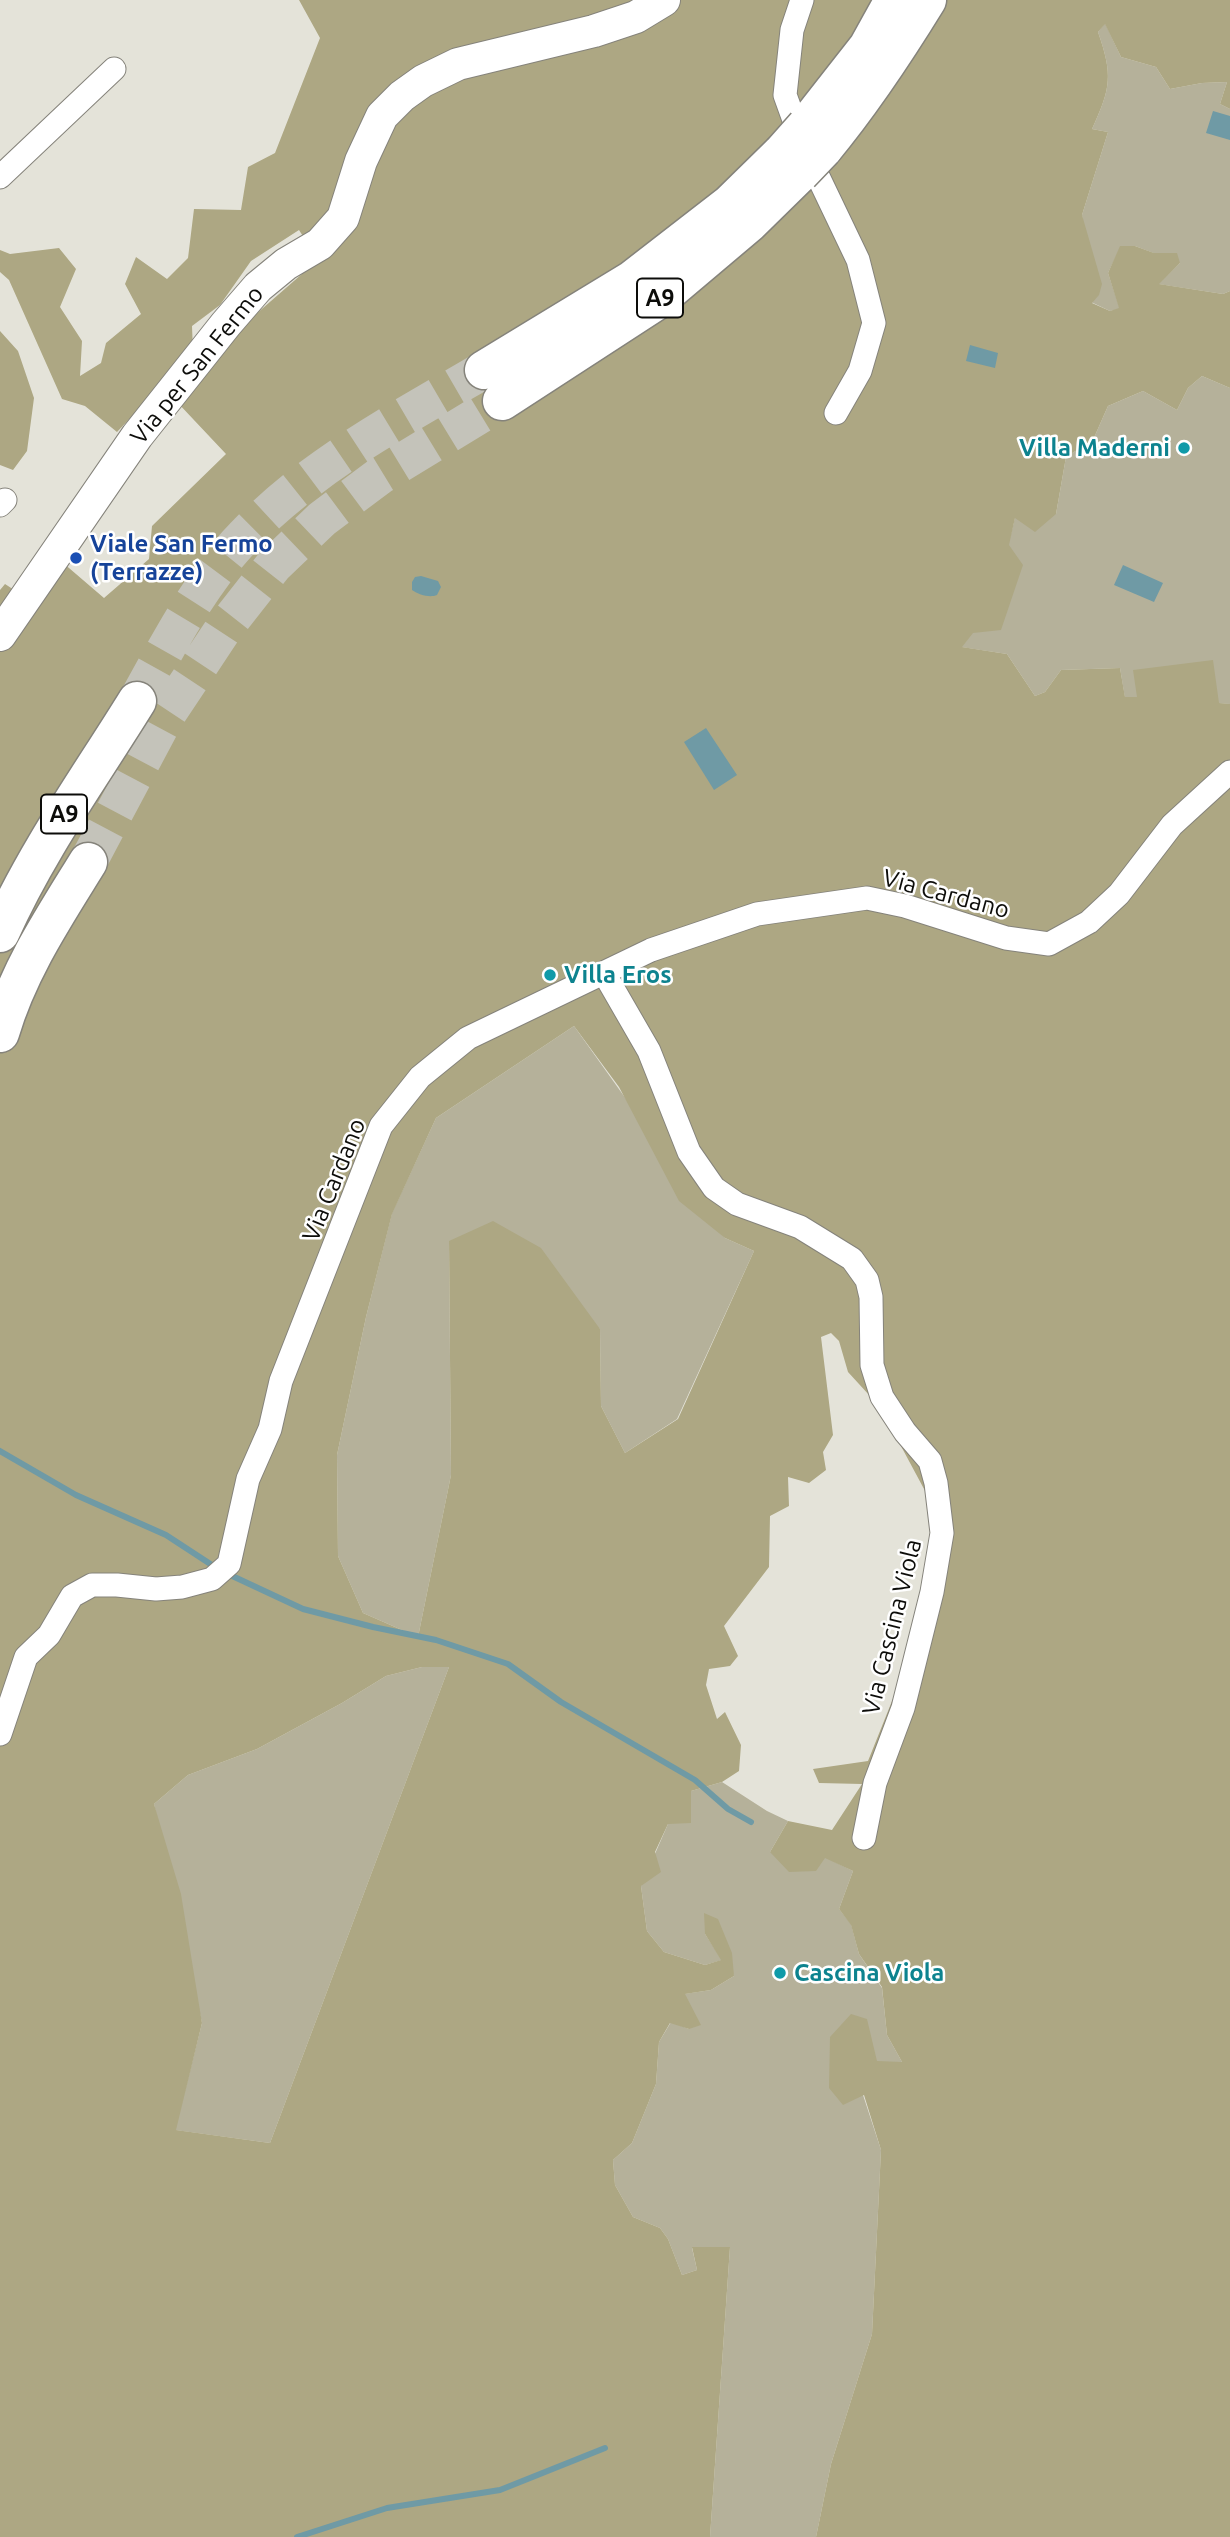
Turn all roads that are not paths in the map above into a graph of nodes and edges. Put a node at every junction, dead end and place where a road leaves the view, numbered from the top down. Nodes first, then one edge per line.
1 (664, 0) edge
2 (802, 0) edge
3 (894, 0) edge
4 (927, 0) edge
5 (114, 69) dead end
6 (803, 150) junction
7 (0, 177) edge
8 (493, 385) tunnel mouth
9 (836, 413) dead end
10 (0, 635) edge
11 (137, 701) tunnel mouth
12 (1230, 772) edge
13 (88, 862) tunnel mouth
14 (0, 933) edge
15 (604, 974) junction
16 (0, 1033) edge
17 (0, 1734) edge
18 (864, 1838) dead end

1 - 10 main road, Via per San Fermo
2 - 9 street
3 - 6 highway, A9
4 - 6 highway, A9
5 - 7 street
6 - 8 highway, A9
11 - 14 highway, A9
12 - 15 street, Via Cardano
13 - 16 highway, A9
15 - 17 street, Via Cardano
15 - 18 street, Via Cascina Viola

